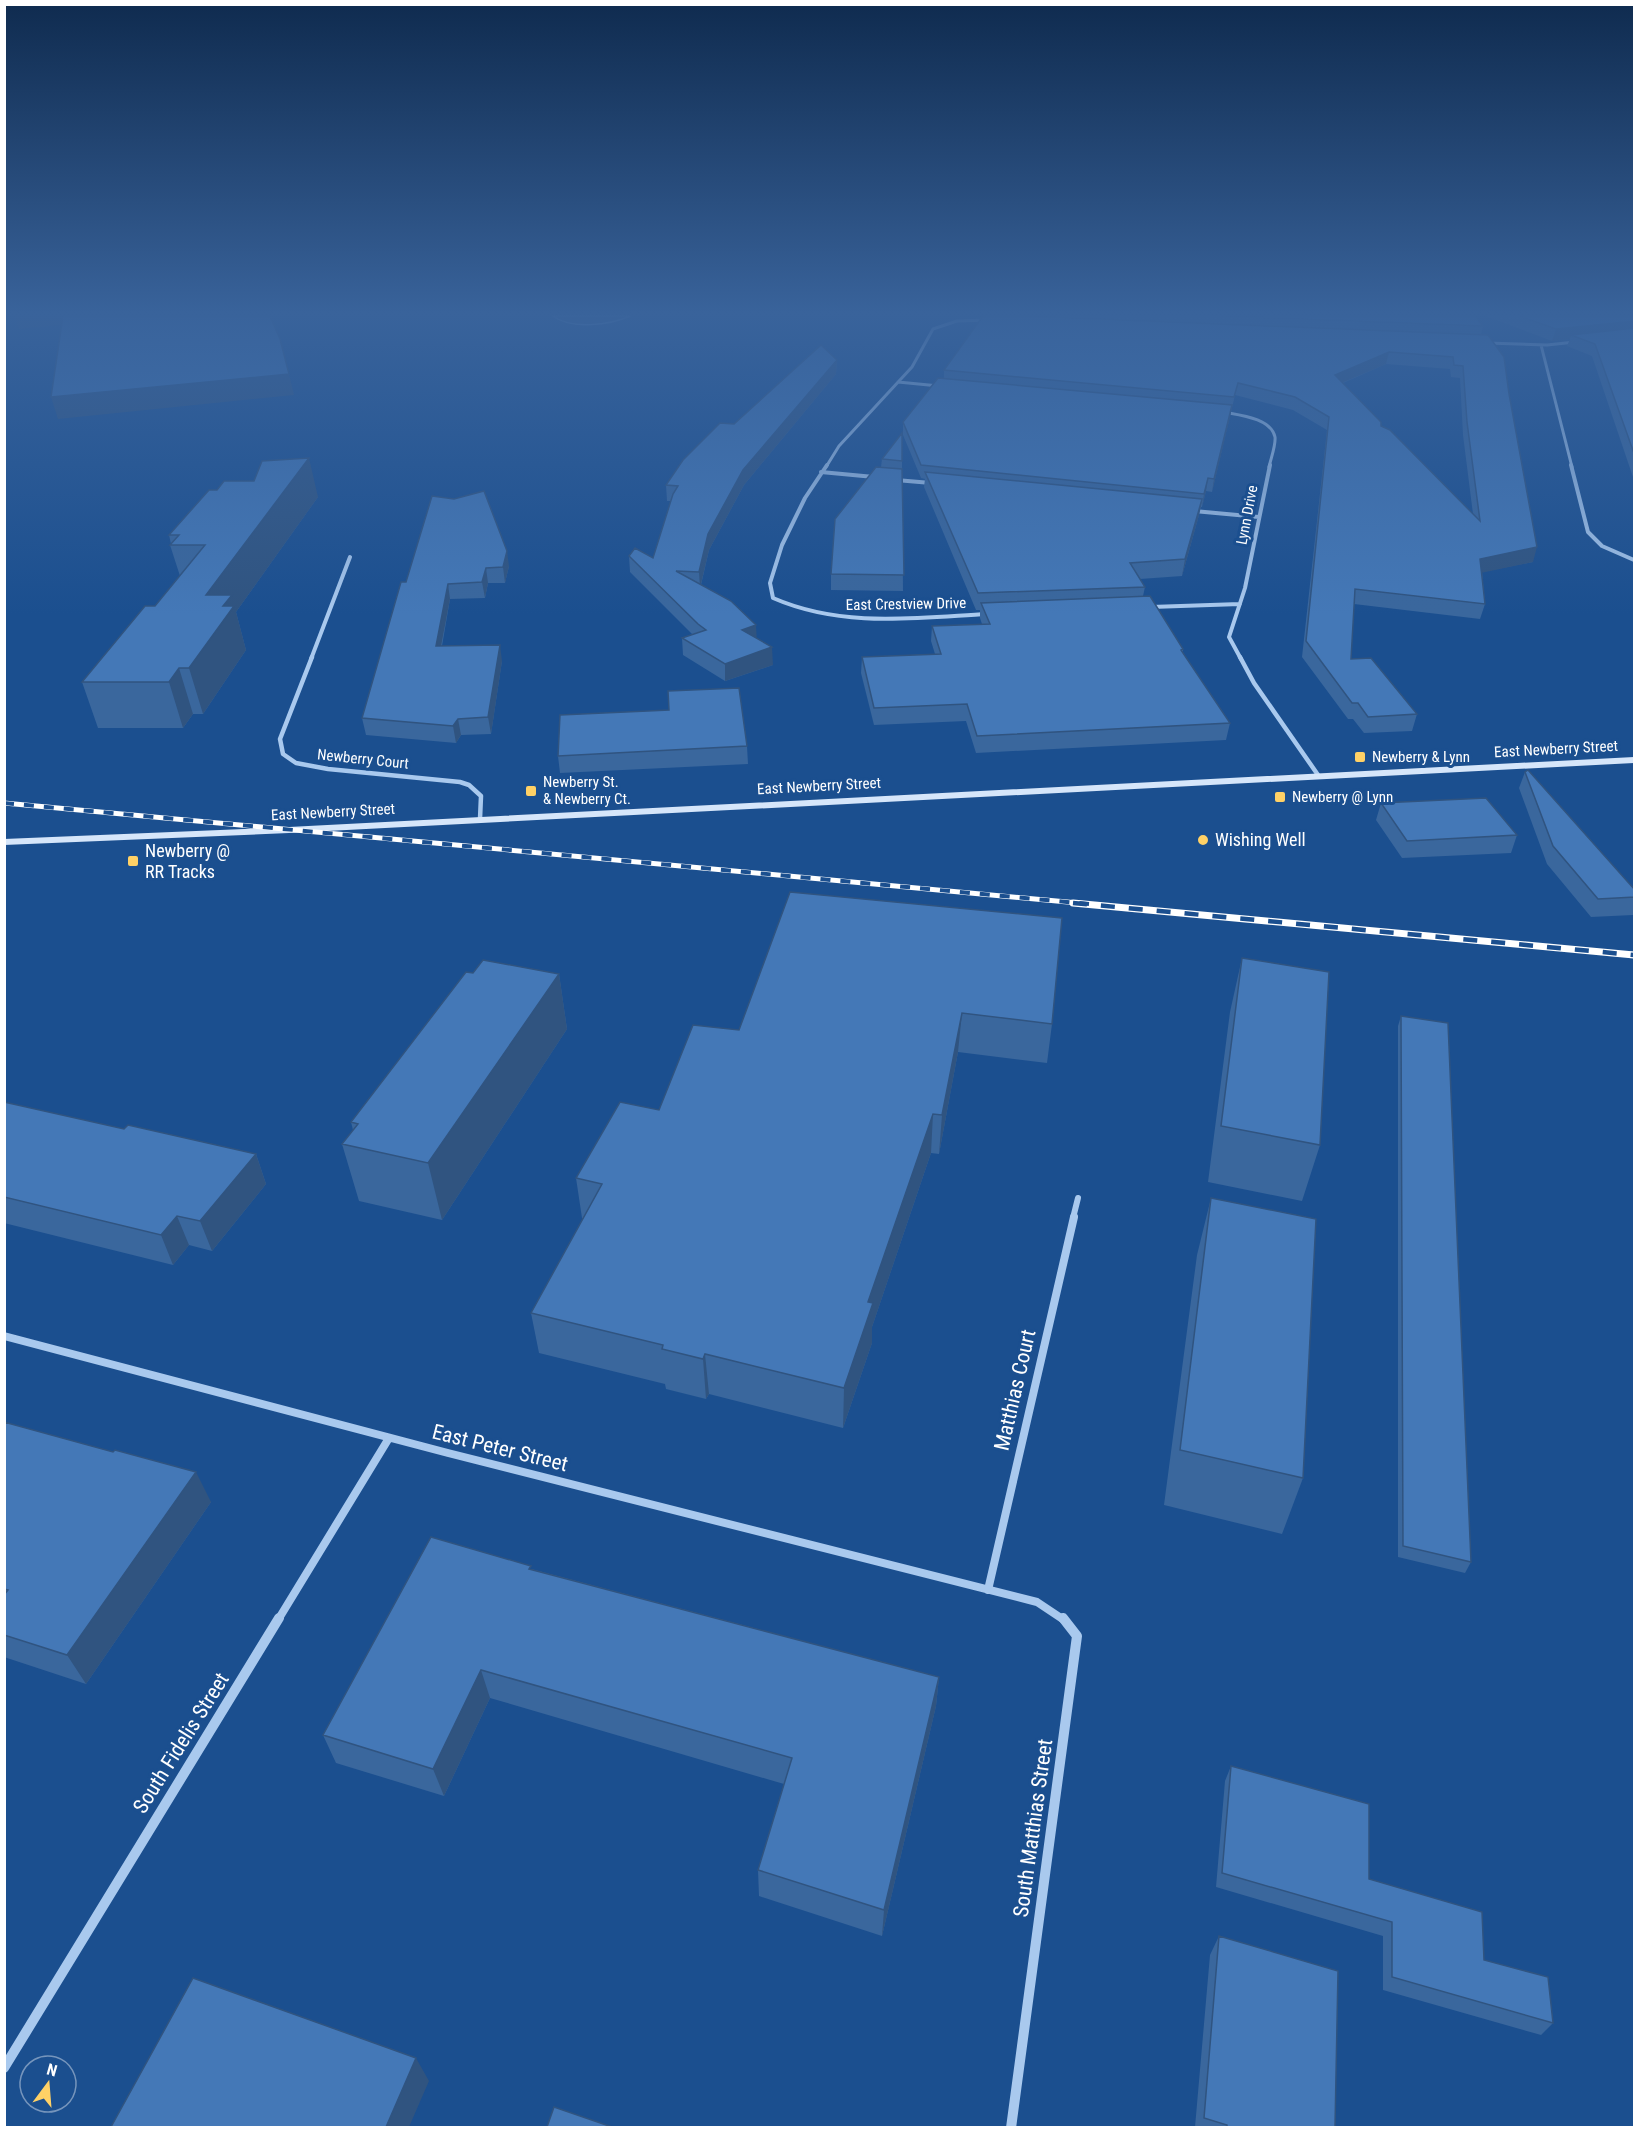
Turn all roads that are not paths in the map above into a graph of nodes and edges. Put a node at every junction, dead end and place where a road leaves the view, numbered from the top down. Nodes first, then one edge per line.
1 (865, 415) edge
2 (1243, 415) edge
3 (1559, 415) edge
4 (821, 472) junction
5 (878, 478) edge
6 (890, 479) edge
7 (938, 484) edge
8 (1188, 510) edge
9 (1259, 518) junction
10 (350, 557) dead end
11 (1635, 560) edge
12 (1240, 604) junction
13 (1147, 607) edge
14 (996, 613) edge
15 (1635, 760) edge
16 (1318, 776) junction
17 (480, 819) junction
18 (4, 843) edge
19 (1078, 1198) dead end
20 (4, 1336) edge
21 (389, 1438) junction
22 (988, 1590) junction
23 (4, 2068) edge
24 (1011, 2127) edge

1 - 4 street, East Crestview Drive
2 - 9 street, Lynn Drive
3 - 11 street
4 - 5 street
4 - 14 street, East Crestview Drive
6 - 7 street
8 - 9 street
9 - 12 street, Lynn Drive
10 - 17 street, Newberry Court
12 - 13 street
12 - 16 street, Lynn Drive
15 - 16 main road, East Newberry Street
16 - 17 main road, East Newberry Street
17 - 18 main road, East Newberry Street
19 - 22 street, Matthias Court
20 - 21 street, East Peter Street
21 - 22 street, East Peter Street
21 - 23 street, South Fidelis Street
22 - 24 street, South Matthias Street

